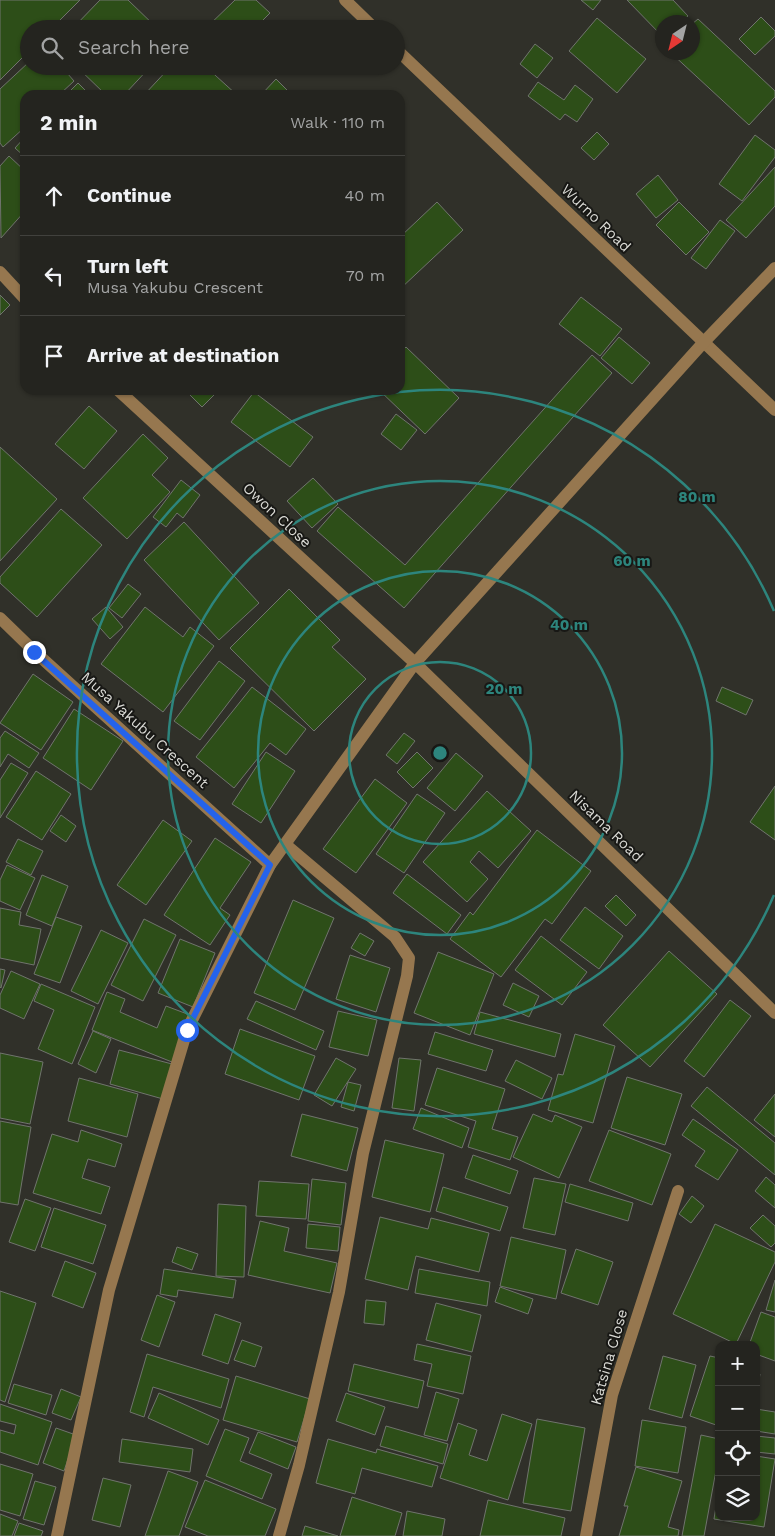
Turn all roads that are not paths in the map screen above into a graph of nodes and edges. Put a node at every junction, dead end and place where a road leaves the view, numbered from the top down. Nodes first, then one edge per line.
1 (345, 0) edge
2 (366, 20) edge
3 (405, 58) edge
4 (775, 268) edge
5 (0, 272) edge
6 (20, 293) edge
7 (703, 343) junction
8 (123, 395) edge
9 (775, 410) edge
10 (0, 618) edge
11 (415, 663) junction
12 (285, 844) junction
13 (270, 865) junction
14 (775, 1013) edge
15 (678, 1191) dead end
16 (57, 1536) edge
17 (278, 1536) edge
18 (586, 1536) edge

1 - 2 street
3 - 7 street, Wurno Road
4 - 7 street
5 - 6 street
7 - 9 street, Wurno Road
7 - 11 street
8 - 11 street, Owon Close
10 - 13 street, Musa Yakubu Crescent
11 - 12 street
11 - 14 street, Nisama Road
12 - 13 street
12 - 17 street
13 - 16 street
15 - 18 street, Katsina Close

